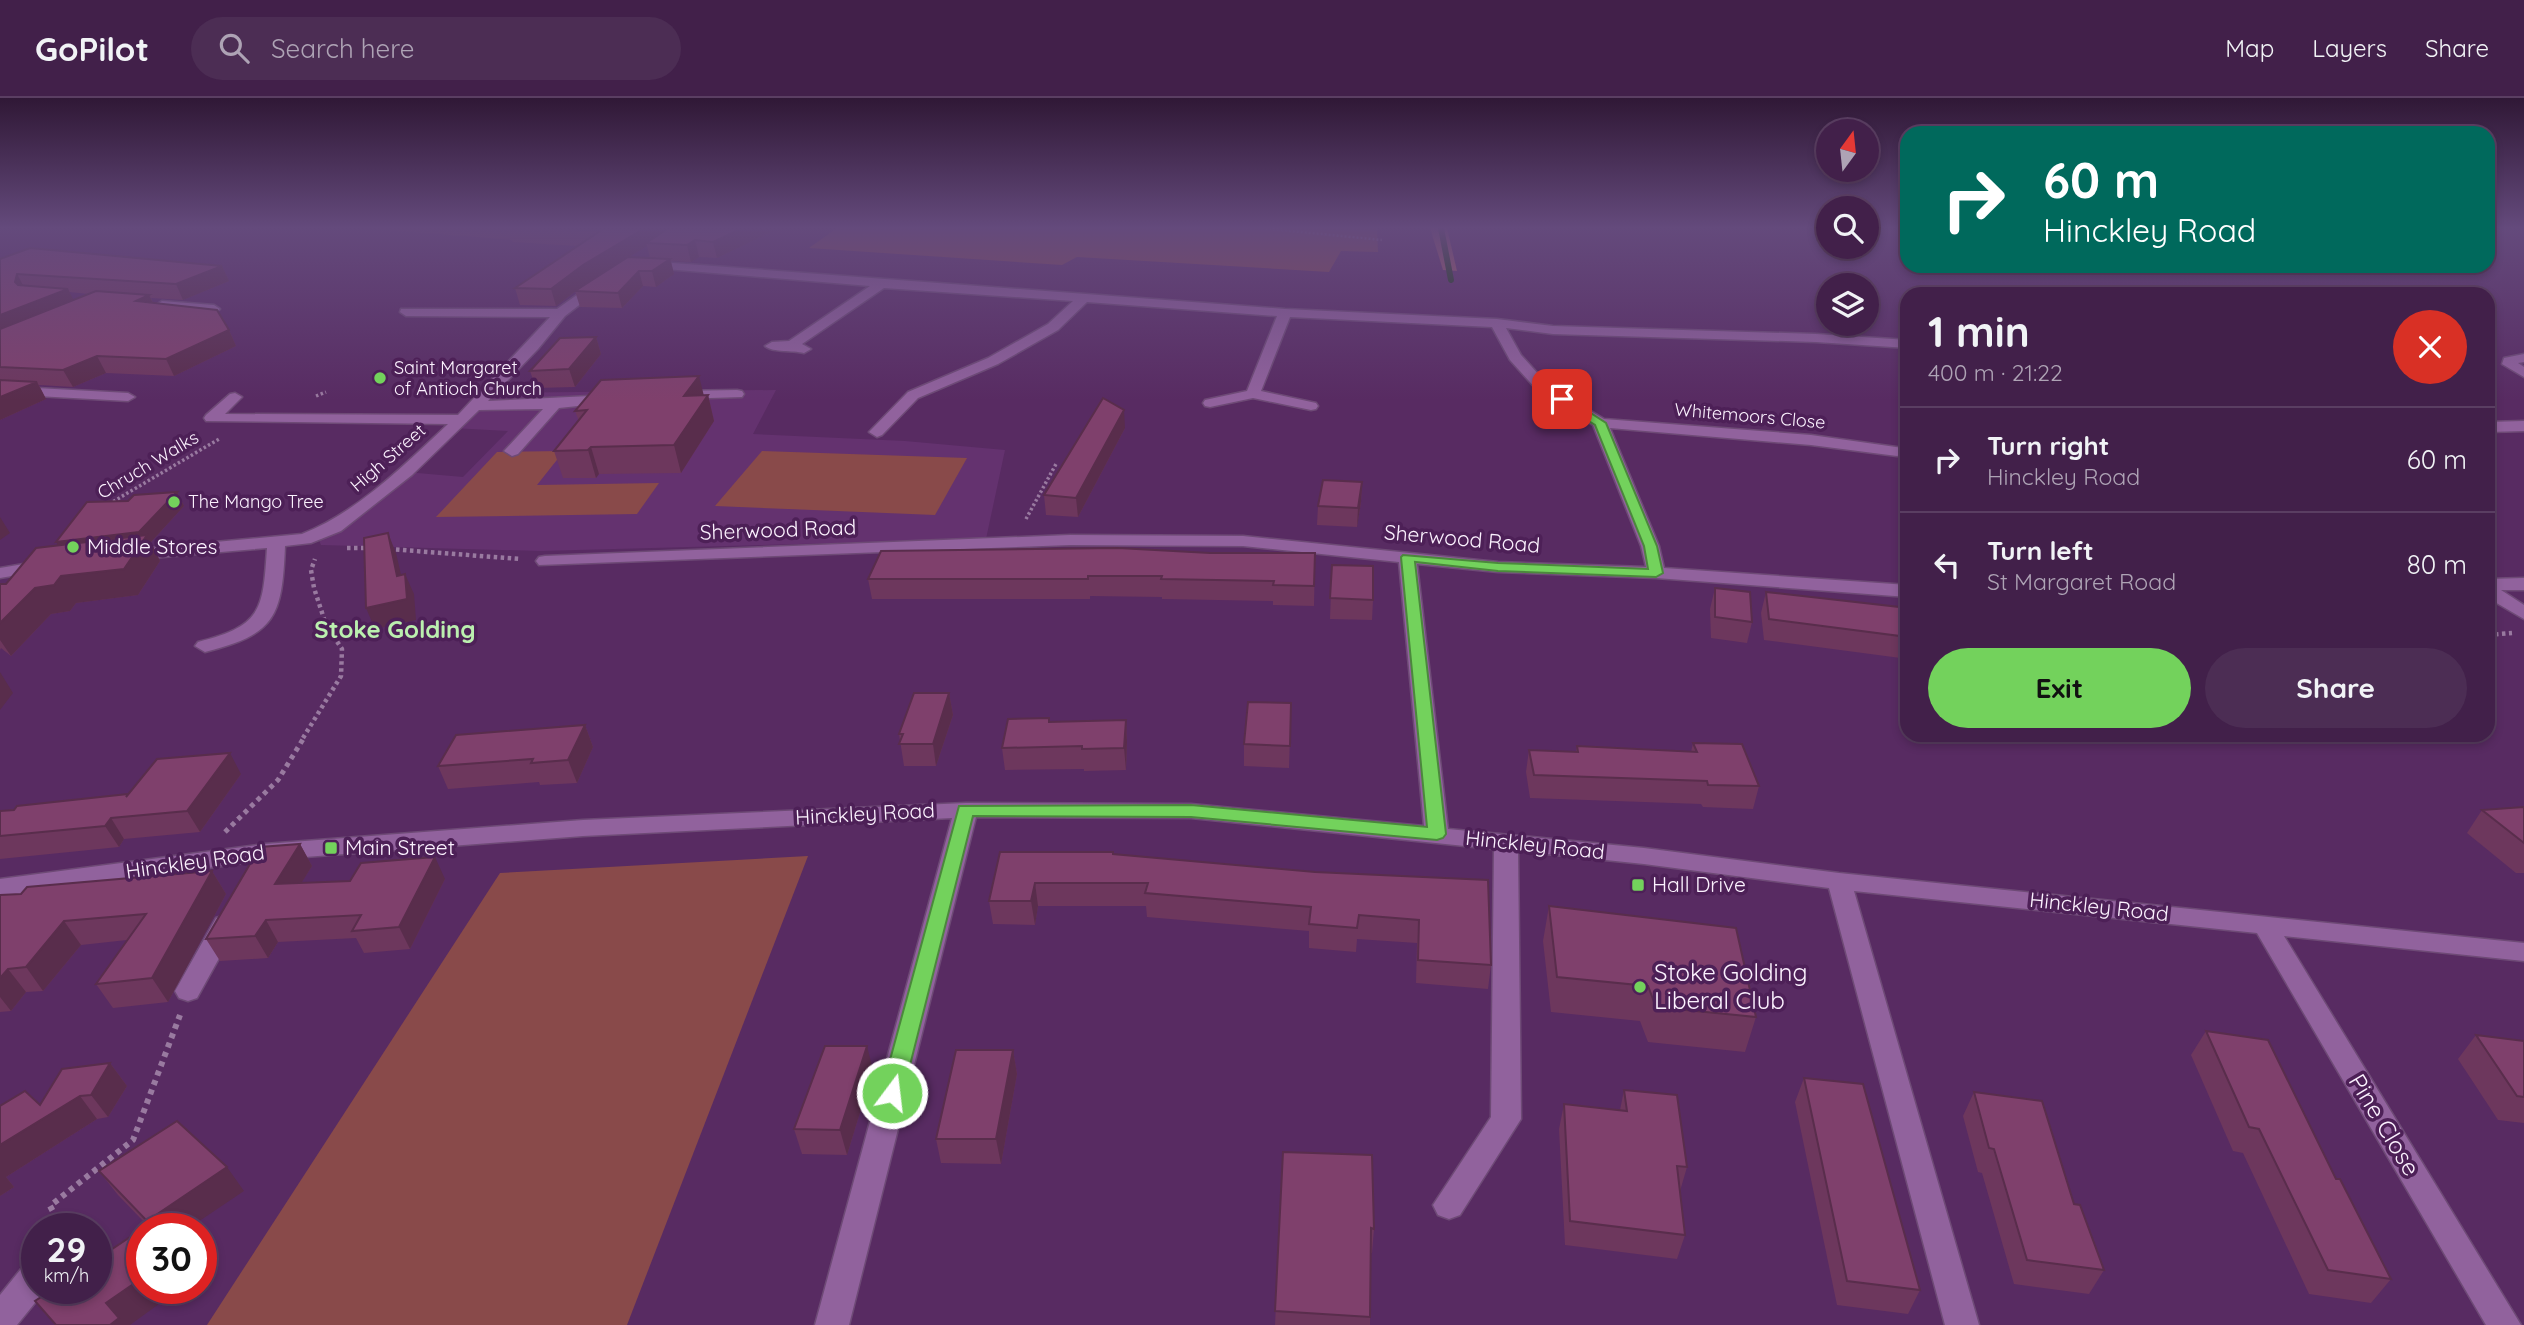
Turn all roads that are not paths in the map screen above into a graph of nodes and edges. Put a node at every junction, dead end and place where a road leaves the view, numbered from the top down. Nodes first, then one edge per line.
1 (598, 285) edge
2 (880, 285) edge
3 (899, 285) edge
4 (1083, 299) junction
5 (145, 304) edge
6 (214, 309) edge
7 (406, 312) dead end
8 (560, 313) junction
9 (1285, 313) junction
10 (1497, 323) junction
11 (1900, 344) edge
12 (772, 346) dead end
13 (2524, 358) edge
14 (2524, 373) edge
15 (0, 390) edge
16 (737, 394) dead end
17 (1253, 394) junction
18 (659, 396) edge
19 (128, 397) dead end
20 (235, 397) dead end
21 (620, 397) edge
22 (1210, 403) dead end
23 (555, 404) junction
24 (476, 406) junction
25 (1311, 406) dead end
26 (462, 420) junction
27 (1600, 423) junction
28 (2524, 426) edge
29 (2495, 427) edge
30 (877, 432) dead end
31 (1897, 451) dead end
32 (513, 452) dead end
33 (276, 543) junction
34 (113, 557) edge
35 (1407, 557) junction
36 (545, 561) road end
37 (65, 563) edge
38 (0, 573) edge
39 (1656, 573) junction
40 (2524, 584) edge
41 (2495, 587) edge
42 (1900, 590) edge
43 (2495, 593) edge
44 (2524, 613) edge
45 (205, 646) dead end
46 (965, 810) junction
47 (1437, 834) junction
48 (1506, 842) junction
49 (265, 852) junction
50 (252, 875) edge
51 (1839, 881) junction
52 (0, 888) edge
53 (239, 898) edge
54 (2264, 924) junction
55 (2524, 952) edge
56 (188, 991) road end
57 (1449, 1205) dead end
58 (21, 1294) edge
59 (0, 1320) edge
60 (832, 1325) edge
61 (1962, 1325) edge
62 (2504, 1325) edge

1 - 8 street, High Street
2 - 12 street
3 - 4 street
4 - 9 street
4 - 30 street
5 - 6 street
7 - 8 street
8 - 24 street, High Street
9 - 10 street
9 - 17 street
10 - 11 street
10 - 27 street
13 - 14 street
15 - 19 street
16 - 18 street
17 - 22 street
17 - 25 street
20 - 26 street
21 - 23 street
23 - 24 street
23 - 32 street
24 - 26 street, High Street
26 - 33 street, High Street
27 - 31 street, Whitemoors Close
27 - 39 street
28 - 29 street
33 - 34 street, High Street
33 - 45 street
35 - 36 street, Sherwood Road
35 - 39 street, Sherwood Road
35 - 47 street
37 - 38 street
39 - 42 street, Sherwood Road
40 - 41 street
43 - 44 street
46 - 47 street, Hinckley Road
46 - 49 street, Hinckley Road
46 - 60 street
47 - 48 street, Hinckley Road
48 - 51 street, Hinckley Road
48 - 57 street
49 - 50 street
49 - 52 street, Hinckley Road
51 - 54 street, Hinckley Road
51 - 61 street
53 - 56 street
54 - 55 street, Hinckley Road
54 - 62 street, Pine Close
58 - 59 street

